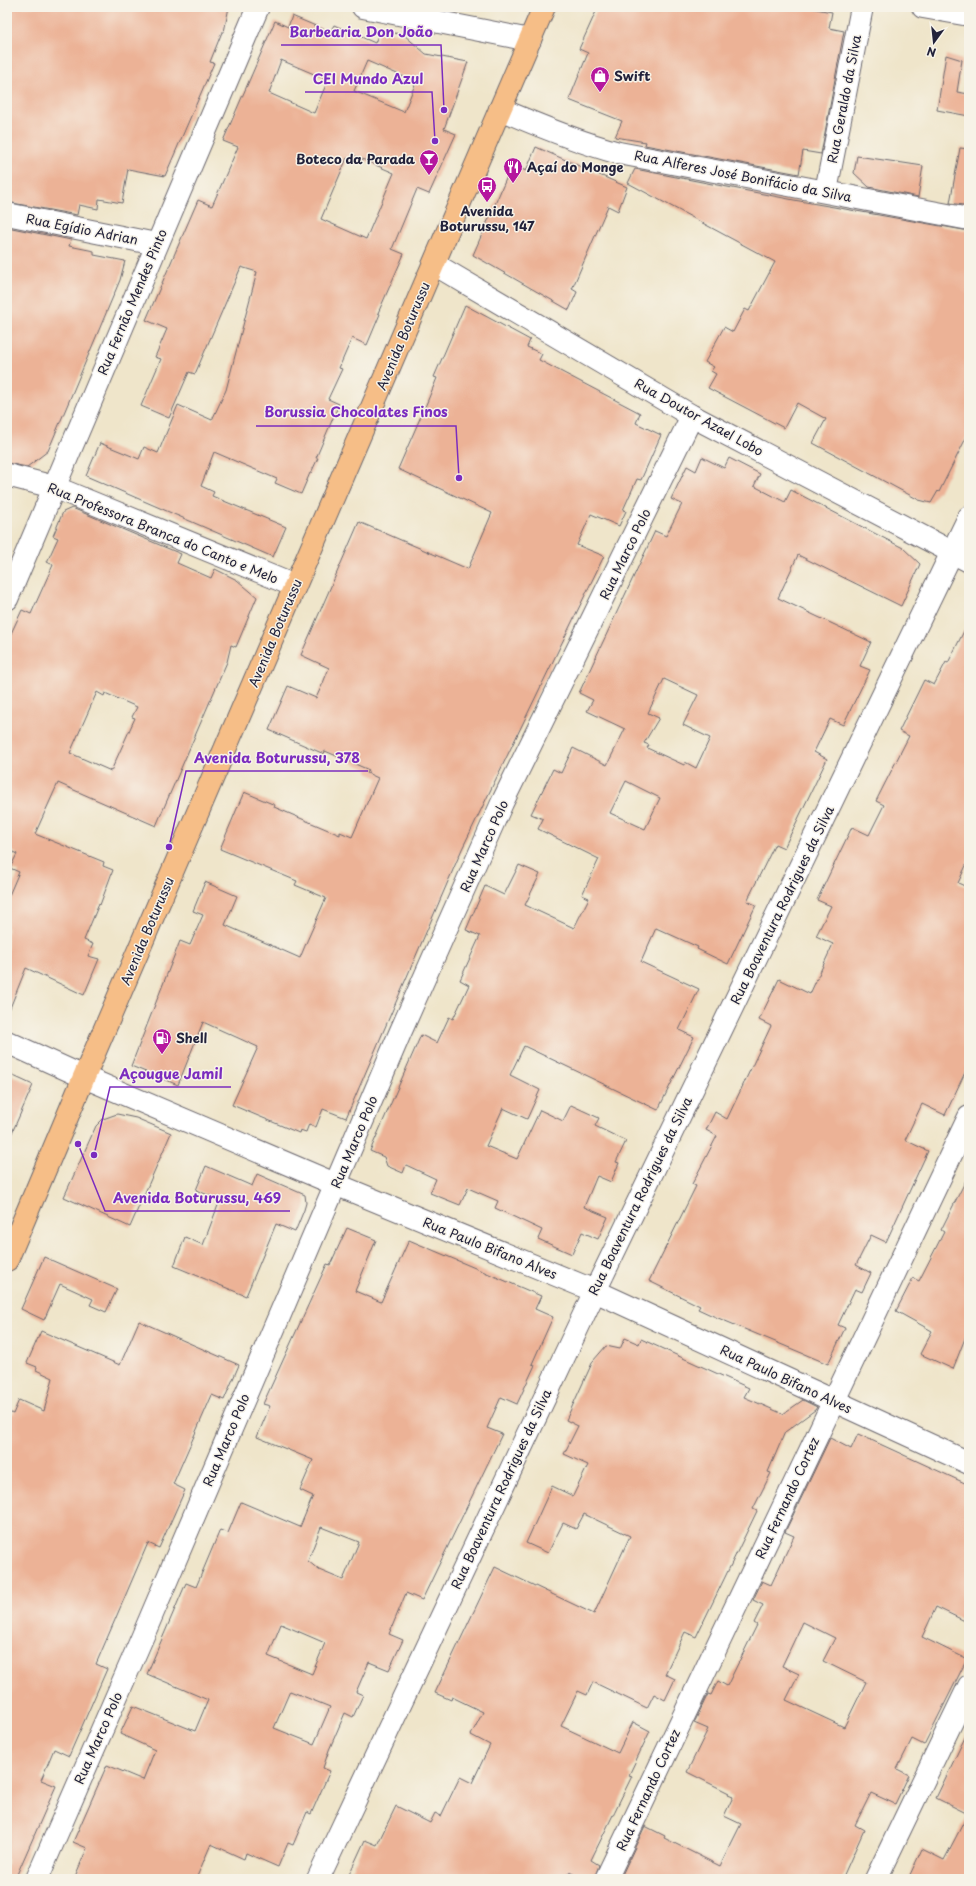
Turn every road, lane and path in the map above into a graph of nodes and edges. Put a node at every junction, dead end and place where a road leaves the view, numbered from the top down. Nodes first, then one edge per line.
1 (258, 7) edge
2 (363, 7) edge
3 (544, 7) edge
4 (862, 7) edge
5 (923, 7) edge
6 (969, 15) edge
7 (530, 40) junction
8 (500, 109) junction
9 (826, 192) junction
10 (7, 214) edge
11 (969, 219) edge
12 (156, 244) junction
13 (434, 264) junction
14 (692, 416) junction
15 (7, 475) edge
16 (54, 487) junction
17 (969, 517) edge
18 (961, 557) edge
19 (295, 586) junction
20 (7, 598) edge
21 (7, 1042) edge
22 (84, 1077) junction
23 (969, 1117) edge
24 (336, 1184) junction
25 (7, 1260) edge
26 (594, 1291) junction
27 (833, 1400) junction
28 (969, 1463) edge
29 (969, 1686) edge
30 (37, 1879) edge
31 (318, 1879) edge
32 (606, 1879) edge
33 (876, 1879) edge

1 - 12 street, Rua Fernão Mendes Pinto
2 - 7 street
3 - 7 main road, Avenida Boturussu
4 - 9 street, Rua Geraldo da Silva
5 - 6 street
7 - 8 main road, Avenida Boturussu
8 - 9 street, Rua Alferes José Bonifácio da Silva
8 - 13 main road, Avenida Boturussu
9 - 11 street, Rua Alferes José Bonifácio da Silva
10 - 12 street, Rua Egídio Adrian
12 - 16 street, Rua Fernão Mendes Pinto
13 - 14 street, Rua Doutor Azael Lobo
13 - 19 main road, Avenida Boturussu
14 - 18 street, Rua Doutor Azael Lobo
14 - 24 street, Rua Marco Polo
15 - 16 street, Rua Professora Branca do Canto e Melo
16 - 19 street, Rua Professora Branca do Canto e Melo
16 - 20 street, Rua Fernão Mendes Pinto
17 - 18 street, Rua Boaventura Rodrigues da Silva
18 - 26 street, Rua Boaventura Rodrigues da Silva
19 - 22 main road, Avenida Boturussu
21 - 22 street, Rua Paulo Bifano Alves
22 - 24 street, Rua Paulo Bifano Alves
22 - 25 main road, Avenida Boturussu
23 - 27 street, Rua Fernando Cortez
24 - 26 street, Rua Paulo Bifano Alves
24 - 30 street, Rua Marco Polo
26 - 27 street, Rua Paulo Bifano Alves
26 - 31 street, Rua Boaventura Rodrigues da Silva
27 - 28 street, Rua Paulo Bifano Alves
27 - 32 street, Rua Fernando Cortez
29 - 33 street

